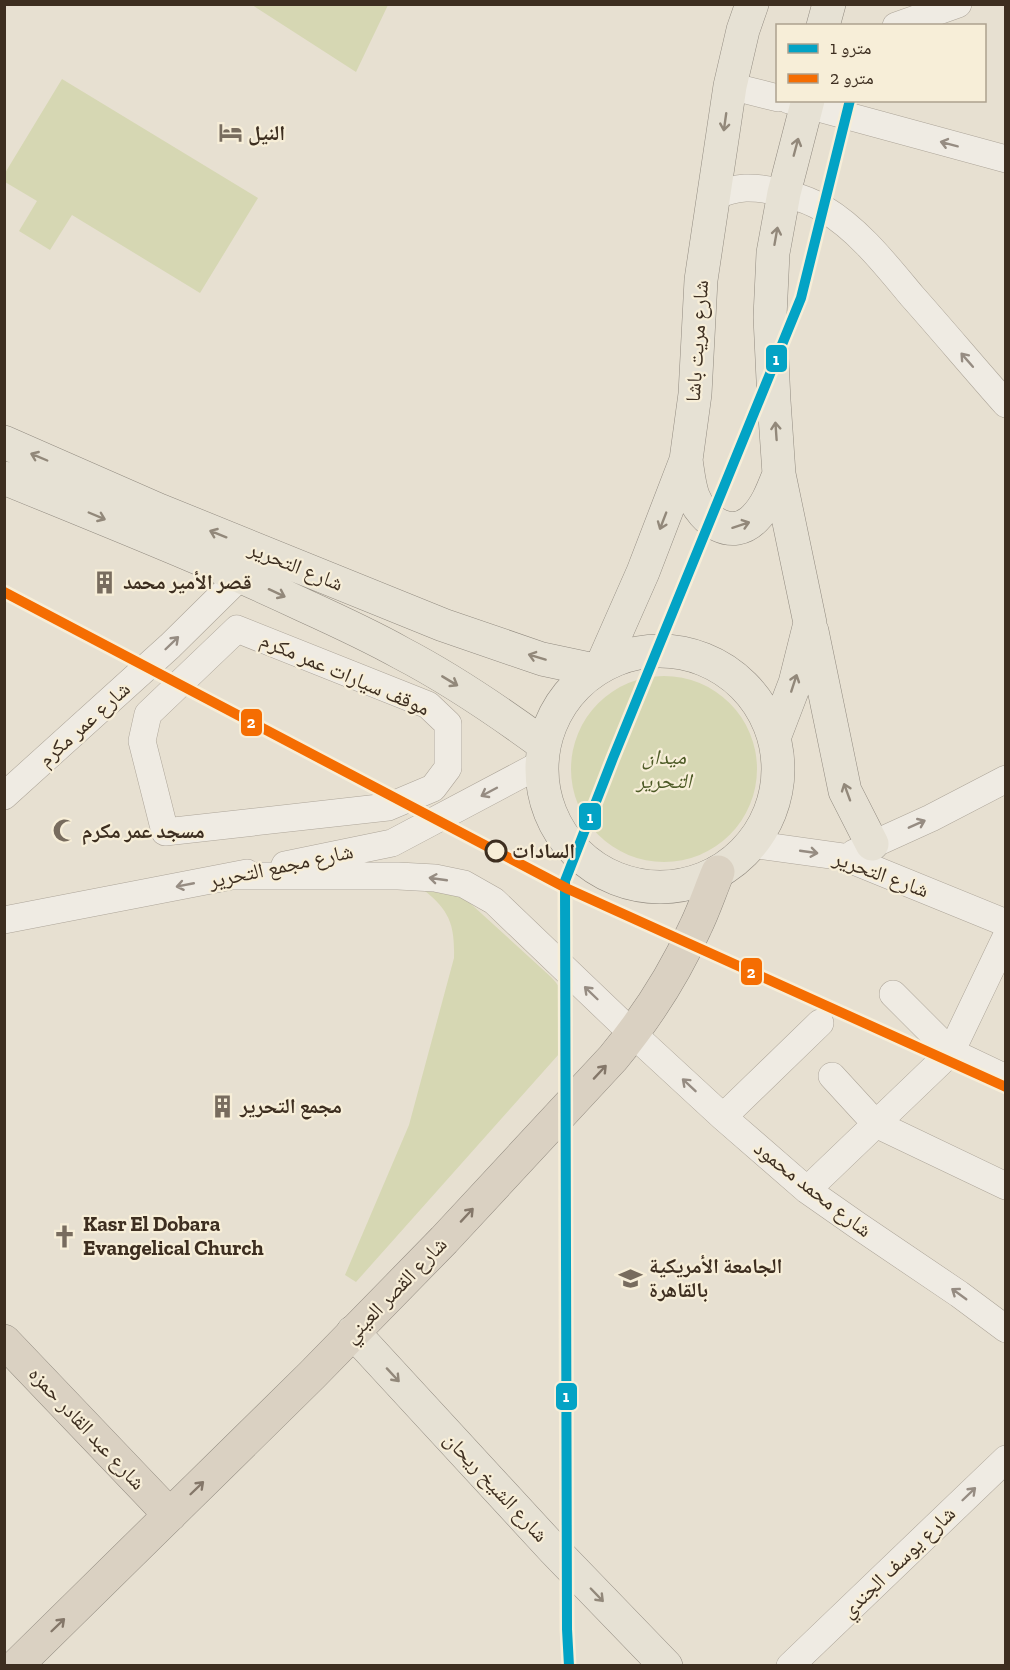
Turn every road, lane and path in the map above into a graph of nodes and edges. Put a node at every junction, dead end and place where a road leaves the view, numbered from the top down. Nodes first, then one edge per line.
1 (752, 4) edge
2 (829, 4) edge
3 (958, 4) edge
4 (824, 24) edge
5 (902, 24) edge
6 (730, 86) junction
7 (776, 97) edge
8 (795, 102) edge
9 (799, 102) edge
10 (1005, 159) edge
11 (784, 193) junction
12 (714, 196) junction
13 (1005, 404) edge
14 (4, 442) edge
15 (686, 460) junction
16 (779, 474) junction
17 (4, 478) edge
18 (241, 576) junction
19 (810, 623) junction
20 (598, 667) junction
21 (181, 682) joint
22 (774, 738) junction
23 (542, 754) junction
24 (1005, 779) edge
25 (4, 796) edge
26 (392, 843) junction
27 (751, 844) junction
28 (858, 850) junction
29 (718, 872) junction
30 (231, 876) junction
31 (399, 883) junction
32 (4, 920) edge
33 (1005, 923) edge
34 (1005, 937) edge
35 (893, 994) dead end
36 (819, 1023) dead end
37 (633, 1034) junction
38 (951, 1052) junction
39 (832, 1076) dead end
40 (1005, 1078) edge
41 (723, 1117) junction
42 (876, 1124) junction
43 (1005, 1186) edge
44 (807, 1190) junction
45 (1005, 1329) edge
46 (353, 1332) junction
47 (4, 1341) edge
48 (1005, 1459) edge
49 (170, 1515) junction
50 (16, 1665) edge
51 (666, 1665) edge
52 (790, 1665) edge

1 - 6 main road, شارع مريت باشا
2 - 4 main road
3 - 5 street
6 - 7 street
6 -> 12 main road, شارع مريت باشا
11 -> 8 main road
10 -> 9 street
11 - 12 street
13 -> 11 street
16 -> 11 main road
12 - 15 main road, شارع مريت باشا
20 -> 14 main road, شارع التحرير
15 -> 16 main road
15 -> 20 main road, شارع مريت باشا
16 - 19 main road
17 -> 18 main road, شارع التحرير
18 -> 23 main road, شارع التحرير
25 -> 18 street, شارع عمر مكرم
22 -> 19 main road
28 -> 19 main road
20 - 22 main road
20 - 23 main road
21 - 21 street, موقف سيارات عمر مكرم
22 - 27 main road
23 -> 26 street, شارع مجمع التحرير
23 - 29 main road
28 -> 24 street
26 - 30 street, شارع مجمع التحرير
26 - 31 street
27 -> 28 street, شارع التحرير
27 - 29 main road
28 - 33 street, شارع التحرير
29 - 37 highway, شارع القصر العيني
30 - 31 street, شارع محمد محمود
30 -> 32 street, شارع مجمع التحرير
37 -> 31 street, شارع محمد محمود
34 - 38 street
35 - 38 street
36 - 41 street
41 -> 37 street, شارع محمد محمود
46 -> 37 highway, شارع القصر العيني
38 - 40 street
38 - 42 street
39 - 42 street
41 - 44 street, شارع محمد محمود
42 - 43 street
42 - 44 street
45 -> 44 street, شارع محمد محمود
49 -> 46 highway, شارع القصر العيني
46 -> 51 main road, شارع الشيخ ريحان
47 - 49 highway, شارع عبد القادر حمزه
52 -> 48 street, شارع يوسف الجندي
50 -> 49 highway, شارع القصر العيني

